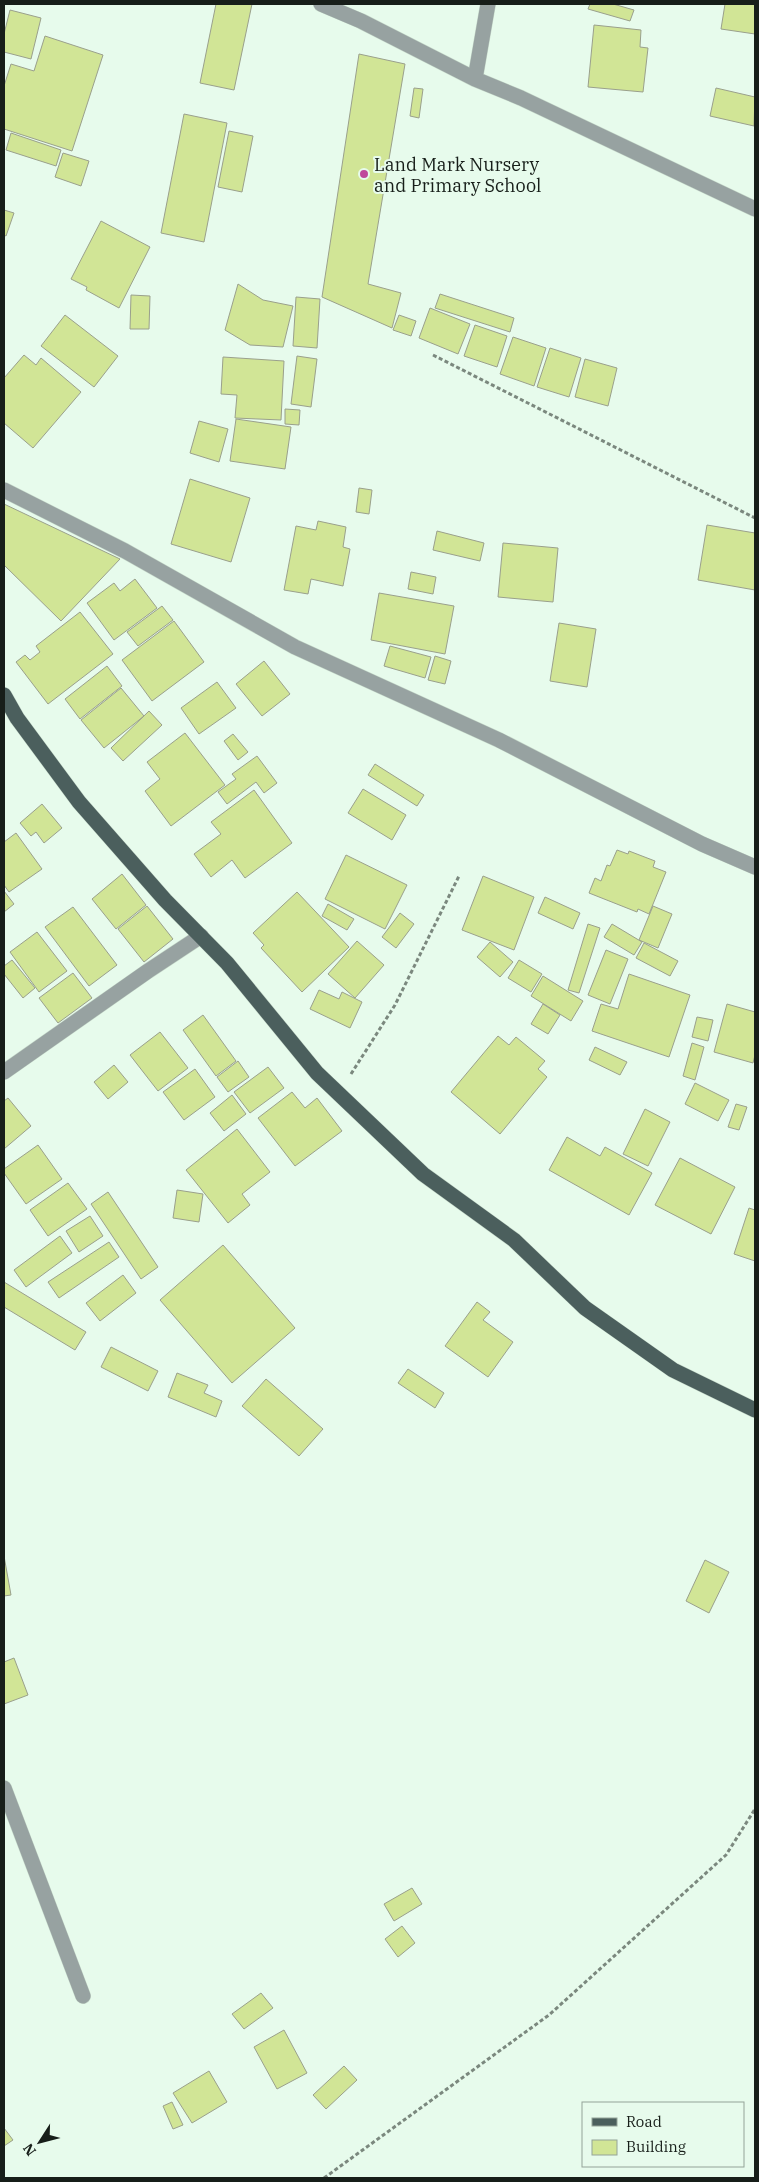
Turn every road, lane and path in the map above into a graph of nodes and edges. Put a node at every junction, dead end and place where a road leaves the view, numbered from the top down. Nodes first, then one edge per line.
1 (321, 4) edge
2 (488, 4) edge
3 (476, 79) junction
4 (755, 209) edge
5 (434, 355) dead end
6 (4, 490) edge
7 (755, 518) edge
8 (4, 695) edge
9 (755, 867) edge
10 (459, 876) dead end
11 (201, 936) junction
12 (4, 1072) edge
13 (338, 1093) junction
14 (755, 1410) edge
15 (4, 1788) edge
16 (755, 1809) edge
17 (83, 1996) dead end
18 (324, 2178) edge

1 - 3 street
2 - 3 street
3 - 4 street
5 - 7 path
6 - 9 street
8 - 11 main road
10 - 13 path
11 - 12 street
11 - 13 main road
13 - 14 main road
15 - 17 street
16 - 18 path

